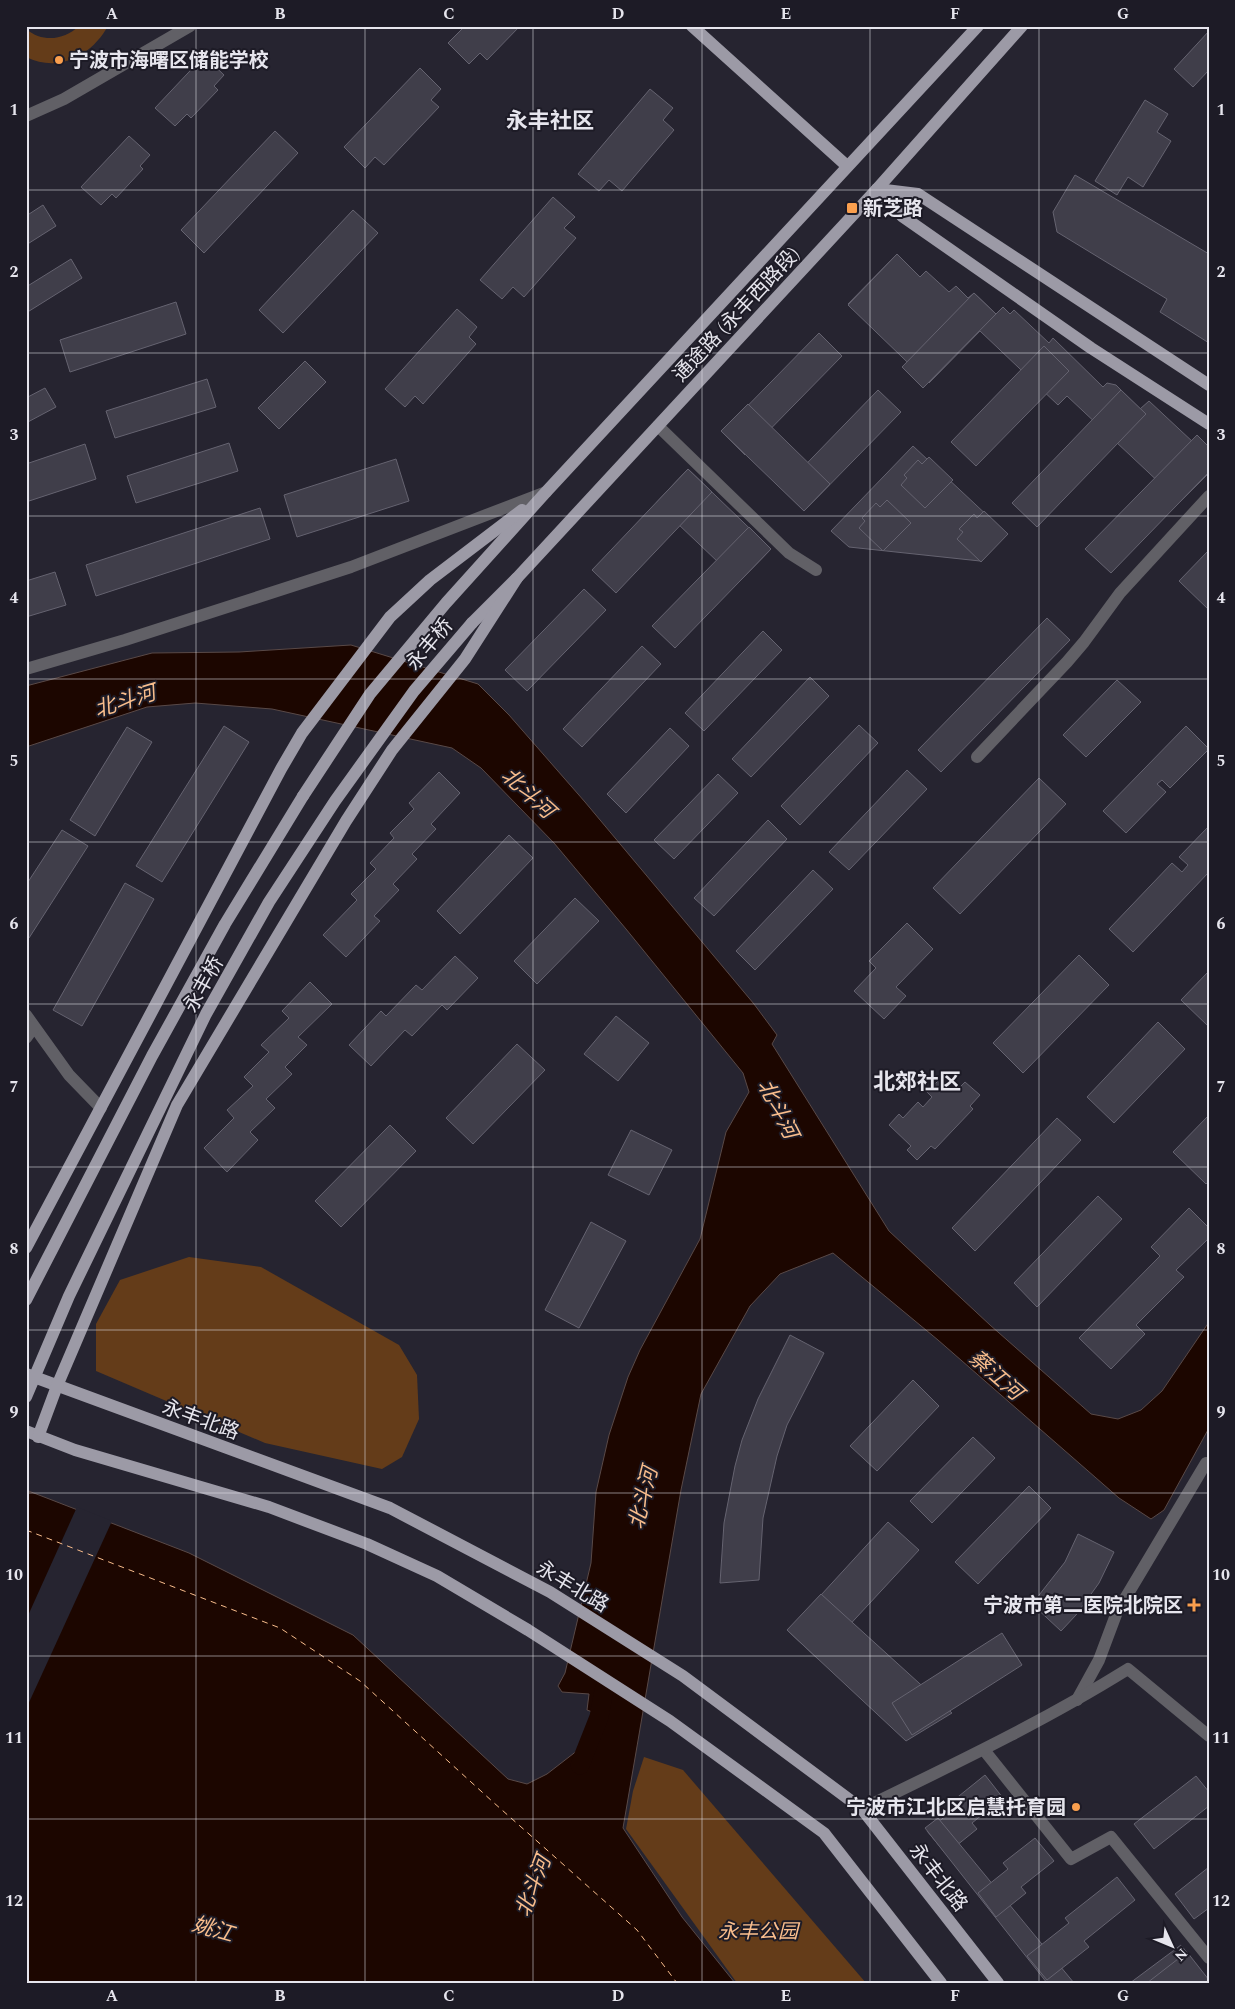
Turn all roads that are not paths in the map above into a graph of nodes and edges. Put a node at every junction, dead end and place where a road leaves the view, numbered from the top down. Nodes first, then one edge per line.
1 (190, 26) edge
2 (692, 26) edge
3 (978, 26) edge
4 (1022, 26) edge
5 (26, 116) edge
6 (847, 166) junction
7 (877, 189) junction
8 (1209, 385) edge
9 (1209, 424) edge
10 (658, 426) junction
11 (546, 492) junction
12 (1209, 496) edge
13 (816, 570) dead end
14 (517, 578) junction
15 (446, 603) joint
16 (472, 623) joint
17 (26, 669) edge
18 (977, 757) dead end
19 (26, 1015) edge
20 (30, 1033) edge
21 (101, 1108) junction
22 (26, 1248) edge
23 (26, 1300) edge
24 (26, 1374) edge
25 (57, 1386) junction
26 (26, 1398) edge
27 (26, 1431) edge
28 (38, 1436) junction
29 (1208, 1462) edge
30 (1076, 1701) junction
31 (1209, 1736) edge
32 (984, 1750) junction
33 (862, 1809) junction
34 (1209, 1958) edge
35 (941, 1983) edge
36 (998, 1983) edge

1 - 5 street
2 - 6 main road
3 - 6 main road, 通途路 (永丰西路段)
4 - 7 main road, 通途路 (永丰西路段)
6 - 11 main road, 通途路 (永丰西路段)
7 - 8 main road
7 - 9 main road
7 - 10 main road, 通途路 (永丰西路段)
10 - 13 street
10 - 14 main road, 通途路 (永丰西路段)
11 - 15 main road, 通途路 (永丰西路段)
11 - 17 street
11 - 21 main road
12 - 18 street
14 - 16 main road, 通途路 (永丰西路段)
14 - 25 main road
15 - 23 main road, 永丰桥, bridge
16 - 26 main road, 永丰桥, bridge
19 - 20 street
20 - 21 street
21 - 22 main road
24 - 25 main road, 永丰北路
25 - 28 main road
25 - 33 main road, 永丰北路
27 - 28 main road
28 - 35 main road
29 - 30 street
30 - 31 street
30 - 32 street
32 - 33 street
32 - 34 street
33 - 36 main road, 永丰北路

